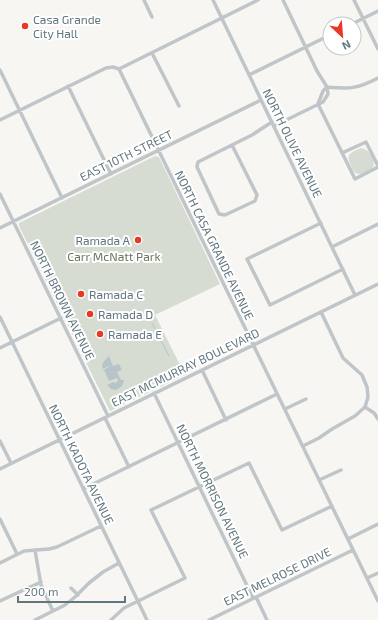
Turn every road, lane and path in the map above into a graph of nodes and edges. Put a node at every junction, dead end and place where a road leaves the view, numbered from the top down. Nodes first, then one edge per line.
1 (144, 0) edge
2 (213, 0) edge
3 (258, 0) edge
4 (283, 0) edge
5 (354, 0) edge
6 (378, 11) edge
7 (152, 17) dead end
8 (222, 18) junction
9 (363, 18) junction
10 (322, 39) edge
11 (306, 47) junction
12 (378, 49) edge
13 (152, 52) junction
14 (119, 69) junction
15 (0, 70) edge
16 (249, 75) junction
17 (378, 78) edge
18 (68, 86) junction
19 (327, 87) junction
20 (261, 100) junction
21 (318, 104) junction
22 (178, 106) dead end
23 (20, 111) junction
24 (0, 120) edge
25 (273, 124) junction
26 (232, 144) junction
27 (158, 151) junction
28 (342, 153) junction
29 (378, 167) edge
30 (111, 174) junction
31 (0, 194) edge
32 (62, 198) junction
33 (13, 222) junction
34 (321, 223) junction
35 (378, 224) edge
36 (0, 228) edge
37 (332, 247) junction
38 (343, 270) junction
39 (378, 284) edge
40 (355, 295) junction
41 (320, 312) junction
42 (0, 317) edge
43 (61, 318) junction
44 (12, 342) junction
45 (253, 345) junction
46 (0, 348) edge
47 (202, 370) junction
48 (154, 393) junction
49 (277, 394) junction
50 (306, 399) dead end
51 (365, 407) junction
52 (285, 409) junction
53 (106, 417) junction
54 (226, 420) junction
55 (378, 420) edge
56 (59, 440) junction
57 (0, 441) edge
58 (178, 443) junction
59 (302, 446) junction
60 (11, 463) junction
61 (130, 467) junction
62 (0, 469) edge
63 (341, 470) dead end
64 (319, 480) junction
65 (199, 486) junction
66 (83, 489) junction
67 (332, 506) junction
68 (0, 519) edge
69 (378, 524) edge
70 (101, 526) junction
71 (348, 539) junction
72 (35, 550) junction
73 (353, 550) junction
74 (17, 554) junction
75 (0, 563) edge
76 (119, 563) junction
77 (378, 573) edge
78 (367, 578) junction
79 (41, 582) junction
80 (71, 588) dead end
81 (78, 595) junction
82 (254, 598) junction
83 (0, 601) edge
84 (138, 601) junction
85 (378, 601) edge
86 (53, 611) junction
87 (35, 620) edge
88 (111, 620) edge
89 (147, 620) edge
90 (209, 620) edge
91 (267, 620) edge

1 - 7 street
2 - 8 street, NORTH OLIVE AVENUE
3 - 8 street
4 - 11 street
5 - 9 street
6 - 9 street
8 - 13 street
8 - 16 street, NORTH OLIVE AVENUE
9 - 12 street
10 - 11 street
11 - 16 street
11 - 19 street
13 - 14 street
13 - 22 street
14 - 18 street
14 - 27 street, NORTH CASA GRANDE AVENUE
15 - 23 street
16 - 20 street, NORTH OLIVE AVENUE
17 - 19 street
18 - 23 street
18 - 30 street
19 - 21 street
20 - 25 street, NORTH OLIVE AVENUE
20 - 27 street, EAST 10TH STREET
21 - 25 street
21 - 28 street
23 - 24 street
23 - 32 street
25 - 26 street
25 - 34 street, NORTH OLIVE AVENUE
26 - 26 street
27 - 30 street, EAST 10TH STREET
27 - 45 street, NORTH CASA GRANDE AVENUE
28 - 29 street
28 - 29 street
30 - 32 street, EAST 10TH STREET
31 - 33 street, NORTH BROWN AVENUE
32 - 33 street, EAST 10TH STREET
33 - 36 street, EAST 10TH STREET
33 - 43 street, NORTH BROWN AVENUE
34 - 37 street, NORTH OLIVE AVENUE
34 - 38 street
35 - 37 street
37 - 38 street, NORTH OLIVE AVENUE
38 - 40 street, NORTH OLIVE AVENUE
39 - 40 street, EAST MCMURRAY BOULEVARD
40 - 41 street, EAST MCMURRAY BOULEVARD
41 - 45 street, EAST MCMURRAY BOULEVARD
41 - 51 street
42 - 44 street, NORTH KADOTA AVENUE
43 - 44 street
43 - 53 street, NORTH BROWN AVENUE
44 - 46 street
44 - 56 street, NORTH KADOTA AVENUE
45 - 47 street, EAST MCMURRAY BOULEVARD
45 - 49 street, NORTH CASA GRANDE AVENUE
47 - 48 street, EAST MCMURRAY BOULEVARD
47 - 54 street
48 - 53 street, EAST MCMURRAY BOULEVARD
48 - 58 street, NORTH MORRISON AVENUE
49 - 52 street, NORTH CASA GRANDE AVENUE
49 - 54 street
50 - 52 street
51 - 55 street
51 - 59 street
52 - 59 street, NORTH CASA GRANDE AVENUE
53 - 56 street, EAST MCMURRAY BOULEVARD
53 - 61 street, NORTH BROWN AVENUE
54 - 58 street
56 - 60 street, EAST MCMURRAY BOULEVARD
56 - 66 street, NORTH KADOTA AVENUE
57 - 60 street
58 - 61 street
58 - 65 street, NORTH MORRISON AVENUE
59 - 64 street, NORTH CASA GRANDE AVENUE
60 - 62 street, EAST MCMURRAY BOULEVARD
61 - 66 street
63 - 64 street
64 - 67 street, NORTH CASA GRANDE AVENUE
65 - 67 street
65 - 82 street, NORTH MORRISON AVENUE
65 - 84 street
66 - 70 street, NORTH KADOTA AVENUE
67 - 71 street, NORTH CASA GRANDE AVENUE
68 - 74 street
69 - 71 street
70 - 72 street
70 - 76 street, NORTH KADOTA AVENUE
71 - 73 street, NORTH CASA GRANDE AVENUE
72 - 74 street
72 - 79 street
73 - 78 street, NORTH CASA GRANDE AVENUE
73 - 82 street, EAST MELROSE DRIVE
74 - 75 street
76 - 81 street
76 - 84 street, NORTH KADOTA AVENUE
77 - 78 street
78 - 85 street, NORTH CASA GRANDE AVENUE
79 - 83 street
79 - 86 street
80 - 81 street
81 - 86 street
82 - 90 street, EAST MELROSE DRIVE
82 - 91 street, NORTH MORRISON AVENUE
84 - 88 street
84 - 89 street, NORTH KADOTA AVENUE
86 - 87 street

